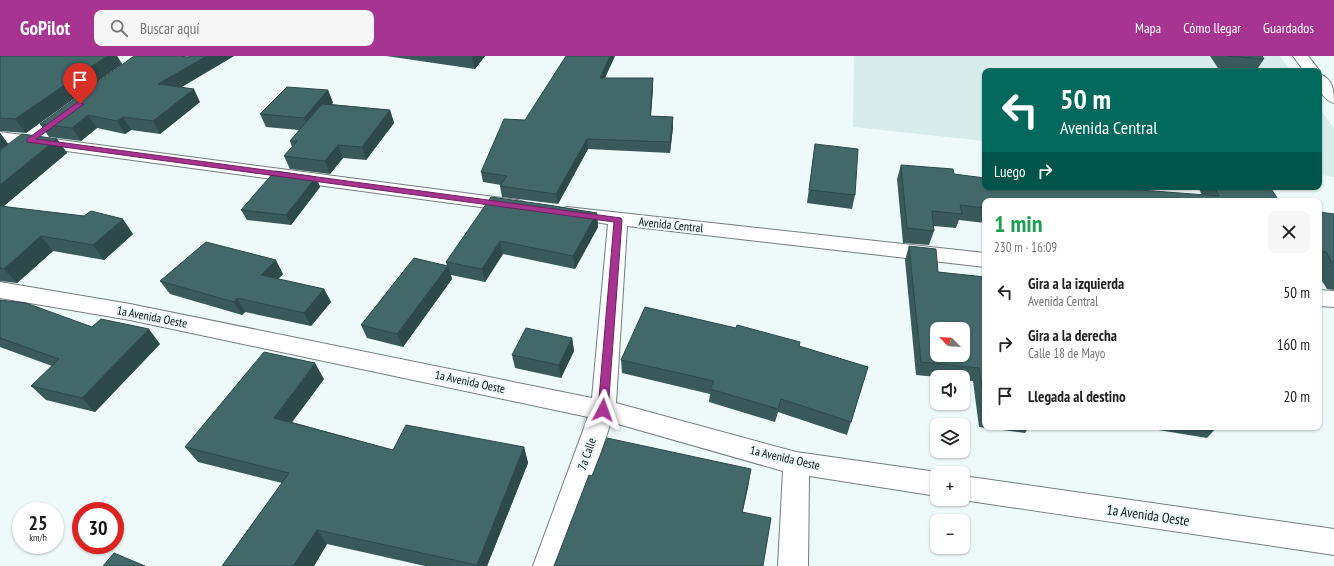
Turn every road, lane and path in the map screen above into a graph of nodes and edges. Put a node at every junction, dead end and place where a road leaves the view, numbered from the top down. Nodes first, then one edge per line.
1 (1300, 56) edge
2 (1310, 68) edge
3 (1322, 83) edge
4 (1334, 98) edge
5 (49, 127) edge
6 (0, 137) edge
7 (30, 141) junction
8 (12, 153) edge
9 (618, 220) junction
10 (982, 260) edge
11 (0, 290) edge
12 (1322, 298) edge
13 (1334, 299) edge
14 (603, 410) junction
15 (796, 463) junction
16 (930, 483) edge
17 (970, 489) edge
18 (1334, 542) edge
19 (548, 566) edge
20 (793, 566) edge

1 - 2 street
3 - 4 street
5 - 7 street
6 - 7 street, Avenida Central
7 - 8 street
7 - 9 street, Avenida Central
9 - 10 street, Avenida Central
9 - 14 street, 7a Calle
11 - 14 street, 1a Avenida Oeste
12 - 13 street
14 - 15 street, 1a Avenida Oeste
14 - 19 street, 7a Calle
15 - 16 street, 1a Avenida Oeste
15 - 20 street
17 - 18 street, 1a Avenida Oeste

